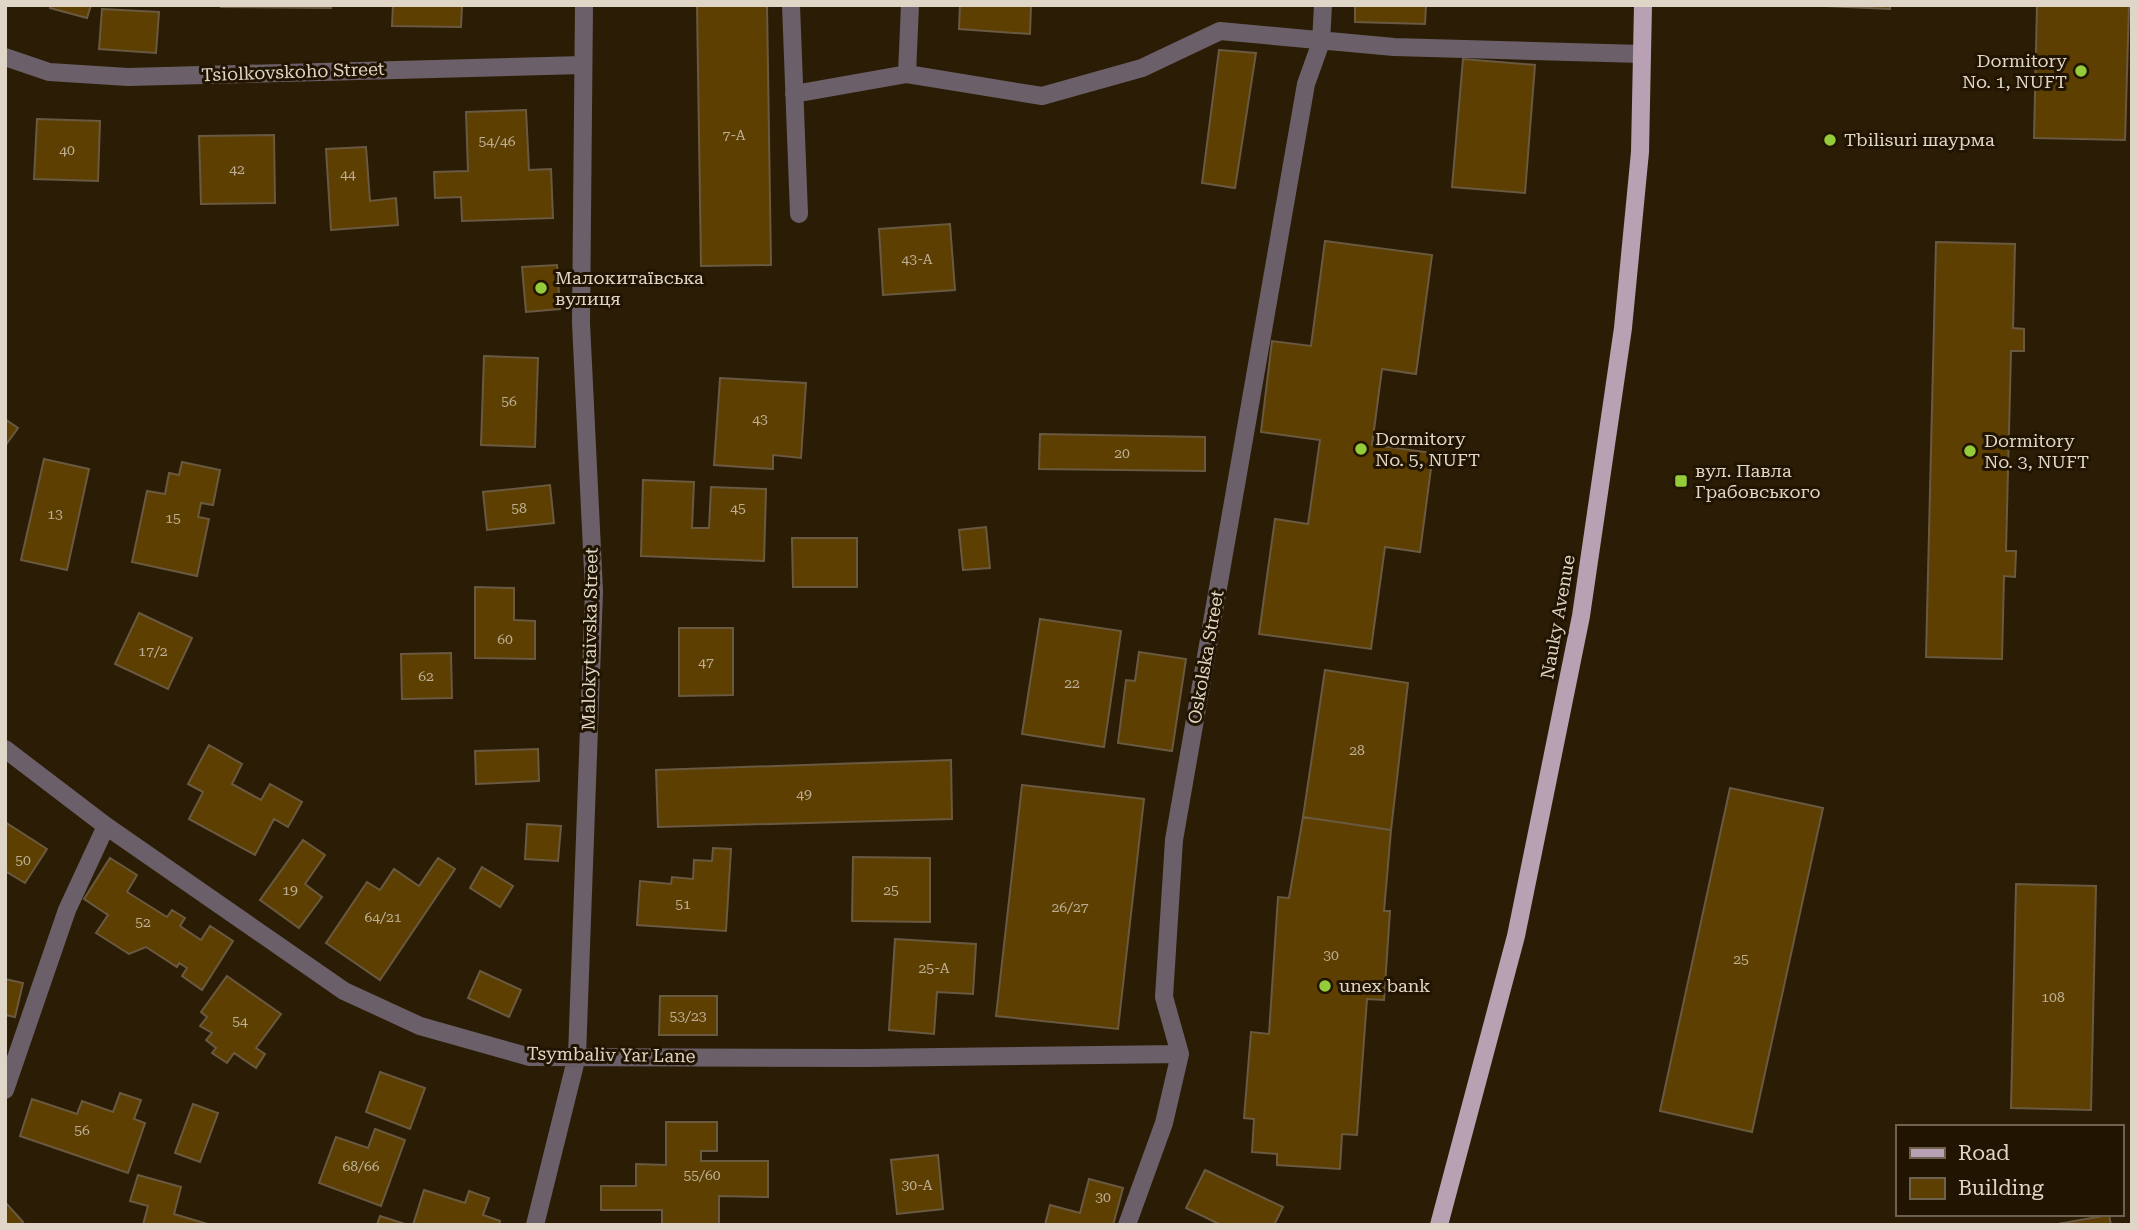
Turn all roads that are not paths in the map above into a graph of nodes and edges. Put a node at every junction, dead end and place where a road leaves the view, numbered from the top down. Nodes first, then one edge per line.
1 (584, 5) edge
2 (791, 5) edge
3 (910, 5) edge
4 (1322, 5) edge
5 (1643, 5) edge
6 (1321, 42) junction
7 (1642, 54) junction
8 (5, 57) edge
9 (583, 65) junction
10 (907, 74) junction
11 (794, 94) junction
12 (799, 215) dead end
13 (5, 749) edge
14 (106, 826) junction
15 (1180, 1054) junction
16 (577, 1056) junction
17 (5, 1090) edge
18 (535, 1225) edge
19 (1128, 1225) edge
20 (1439, 1225) edge

1 - 9 street, Malokytaivska Street
2 - 11 street
3 - 10 street
4 - 6 street, Oskolska Street
5 - 7 main road, Nauky Avenue
6 - 7 street
6 - 10 street
6 - 15 street, Oskolska Street
7 - 20 main road, Nauky Avenue
8 - 9 street, Tsiolkovskoho Street
9 - 16 street, Malokytaivska Street
10 - 11 street
11 - 12 street
13 - 14 street, Tsymbaliv Yar Lane
14 - 16 street, Tsymbaliv Yar Lane
14 - 17 street
15 - 16 street, Tsymbaliv Yar Lane
15 - 19 street, Oskolska Street
16 - 18 street, Malokytaivska Street

